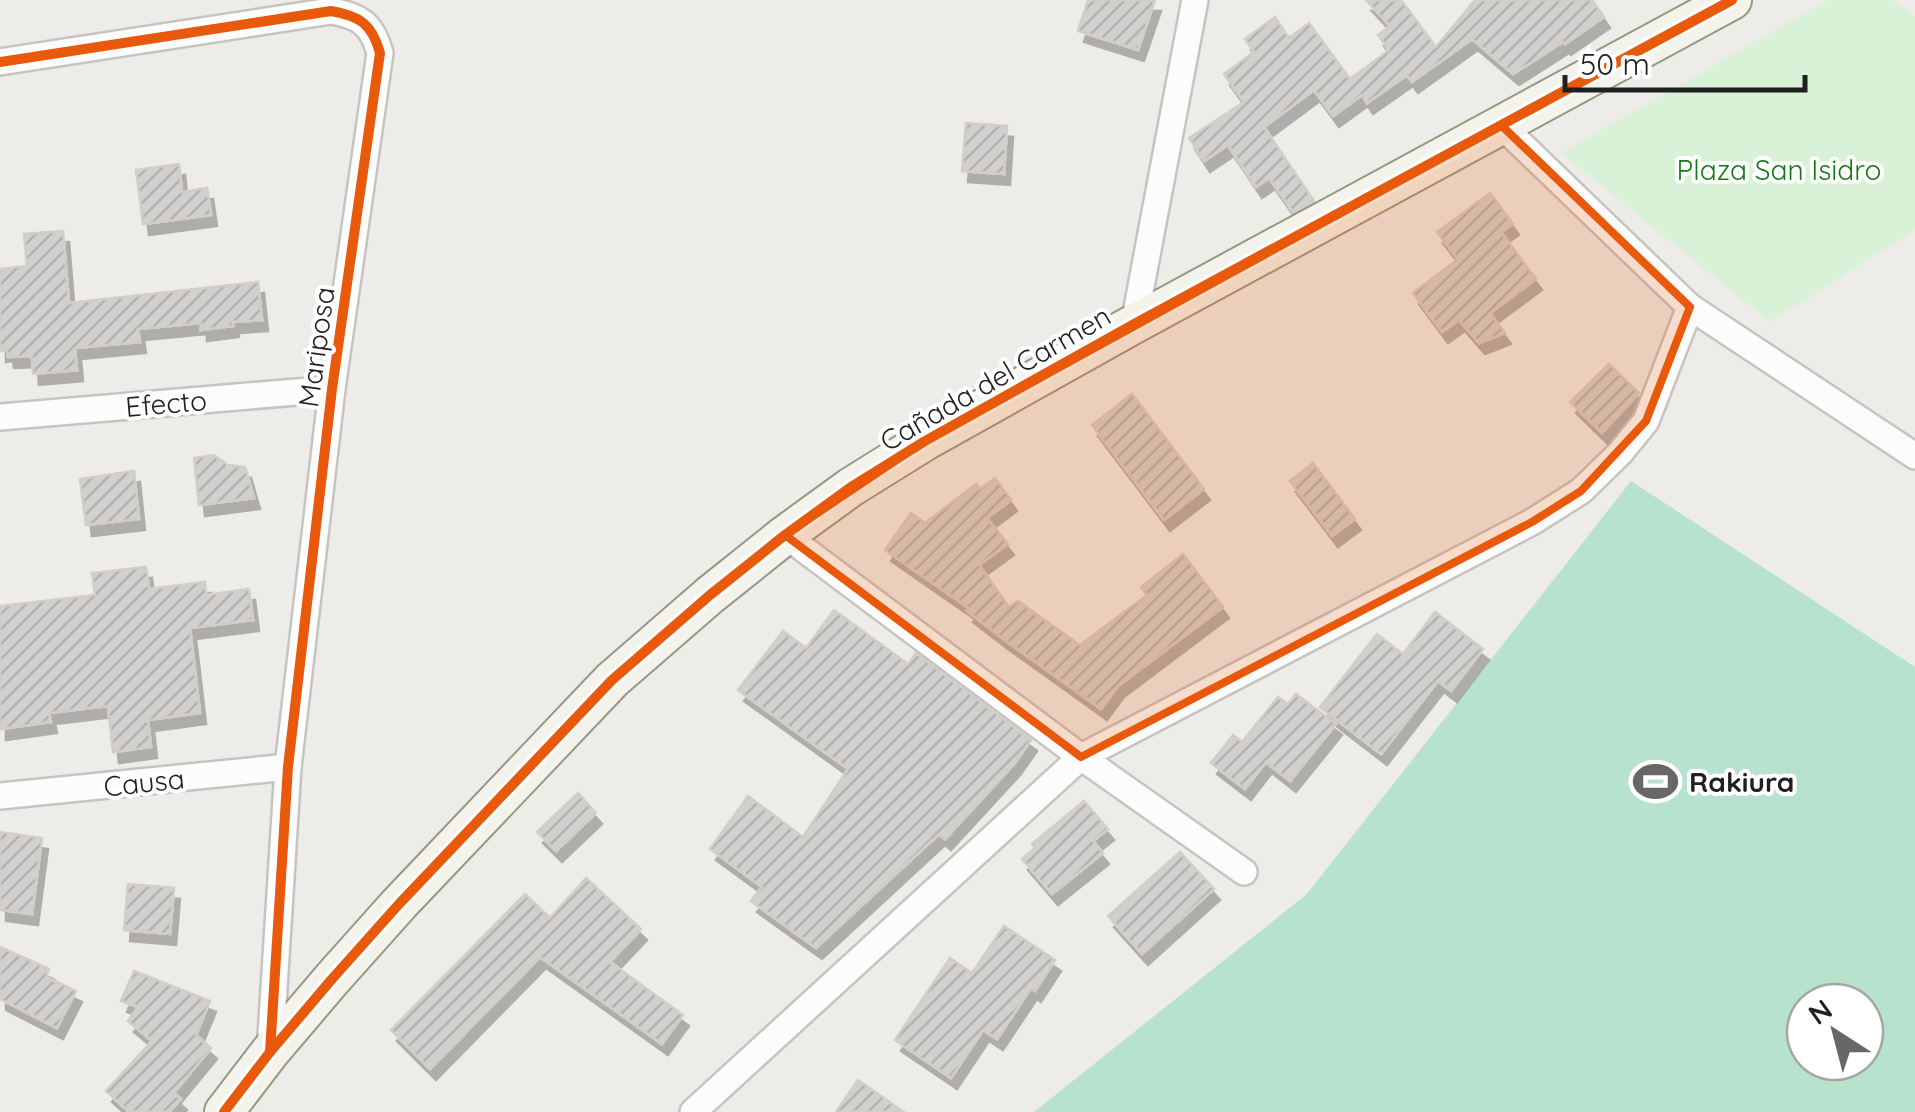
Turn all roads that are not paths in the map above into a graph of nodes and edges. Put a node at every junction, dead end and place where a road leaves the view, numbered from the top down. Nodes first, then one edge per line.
1 (1195, 0) edge
2 (1732, 0) edge
3 (0, 62) edge
4 (1501, 125) junction
5 (1690, 308) junction
6 (1134, 324) junction
7 (332, 388) junction
8 (0, 417) edge
9 (1915, 456) edge
10 (785, 535) junction
11 (1081, 758) junction
12 (288, 767) junction
13 (0, 796) edge
14 (1244, 872) dead end
15 (270, 1052) junction
16 (224, 1112) edge
17 (692, 1112) edge

1 - 6 street
2 - 4 street, Cañada del Carmen
3 - 7 street, Mariposa
4 - 5 street
4 - 6 street, Cañada del Carmen
5 - 9 street
5 - 11 street
6 - 10 street, Cañada del Carmen
7 - 8 street, Efecto
7 - 12 street, Mariposa
10 - 11 street
10 - 15 street, Cañada del Carmen
11 - 14 street
11 - 17 street
12 - 13 street, Causa
12 - 15 street, Mariposa
15 - 16 street, Cañada del Carmen

